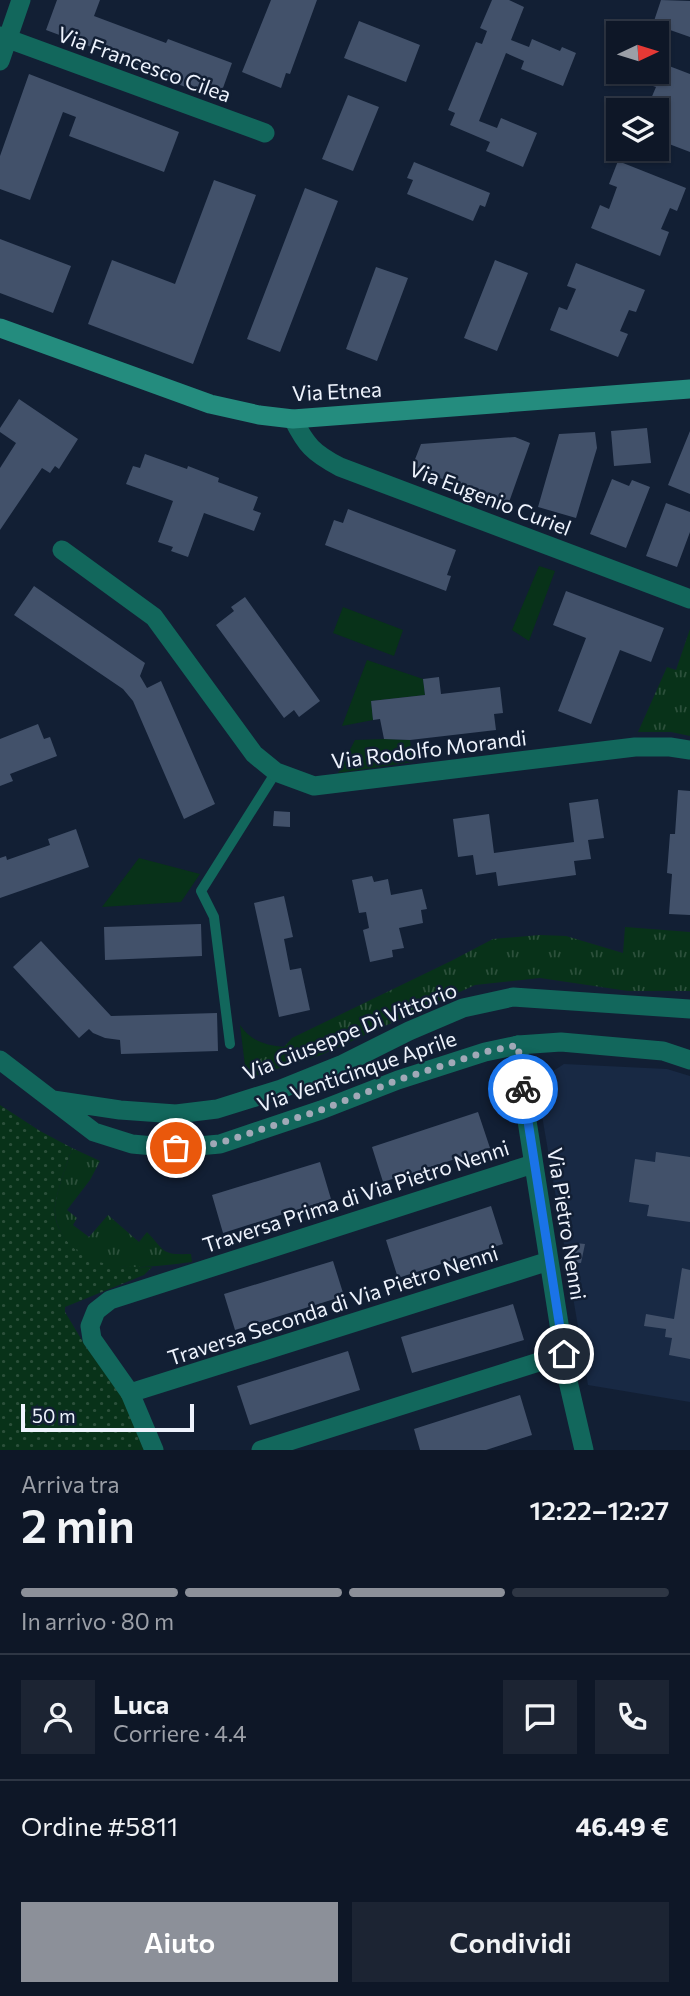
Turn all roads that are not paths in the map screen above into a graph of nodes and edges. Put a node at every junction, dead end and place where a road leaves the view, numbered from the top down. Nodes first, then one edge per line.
1 (21, 0) edge
2 (4, 38) edge
3 (0, 61) edge
4 (265, 133) dead end
5 (0, 328) edge
6 (690, 389) edge
7 (293, 419) junction
8 (62, 550) dead end
9 (690, 599) edge
10 (690, 750) edge
11 (276, 772) junction
12 (690, 1009) edge
13 (230, 1044) dead end
14 (518, 1045) junction
15 (690, 1049) edge
16 (663, 1051) junction
17 (0, 1060) edge
18 (690, 1060) edge
19 (52, 1100) junction
20 (533, 1164) junction
21 (549, 1261) junction
22 (564, 1354) junction
23 (130, 1393) junction
24 (582, 1449) edge
25 (154, 1450) edge
26 (261, 1450) edge

1 - 2 street
2 - 3 street
2 - 4 street, Via Francesco Cilea
5 - 7 main road, Via Etnea
6 - 7 main road, Via Etnea
7 - 9 street, Via Eugenio Curiel
8 - 11 street, Via Rodolfo Morandi
10 - 11 street, Via Rodolfo Morandi
11 - 13 lane
12 - 19 street, Via Giuseppe Di Vittorio
14 - 16 street, Via Venticinque Aprile
14 - 19 street, Via Venticinque Aprile
14 - 20 street, Via Pietro Nenni
15 - 16 street
16 - 18 street, Via Venticinque Aprile
17 - 19 street, Via Giuseppe Di Vittorio
20 - 21 street, Via Pietro Nenni
20 - 23 street, Traversa Prima di Via Pietro Nenni
21 - 22 street, Via Pietro Nenni
21 - 23 street, Traversa Seconda di Via Pietro Nenni
22 - 24 street, Via Pietro Nenni
22 - 26 street
23 - 25 street

